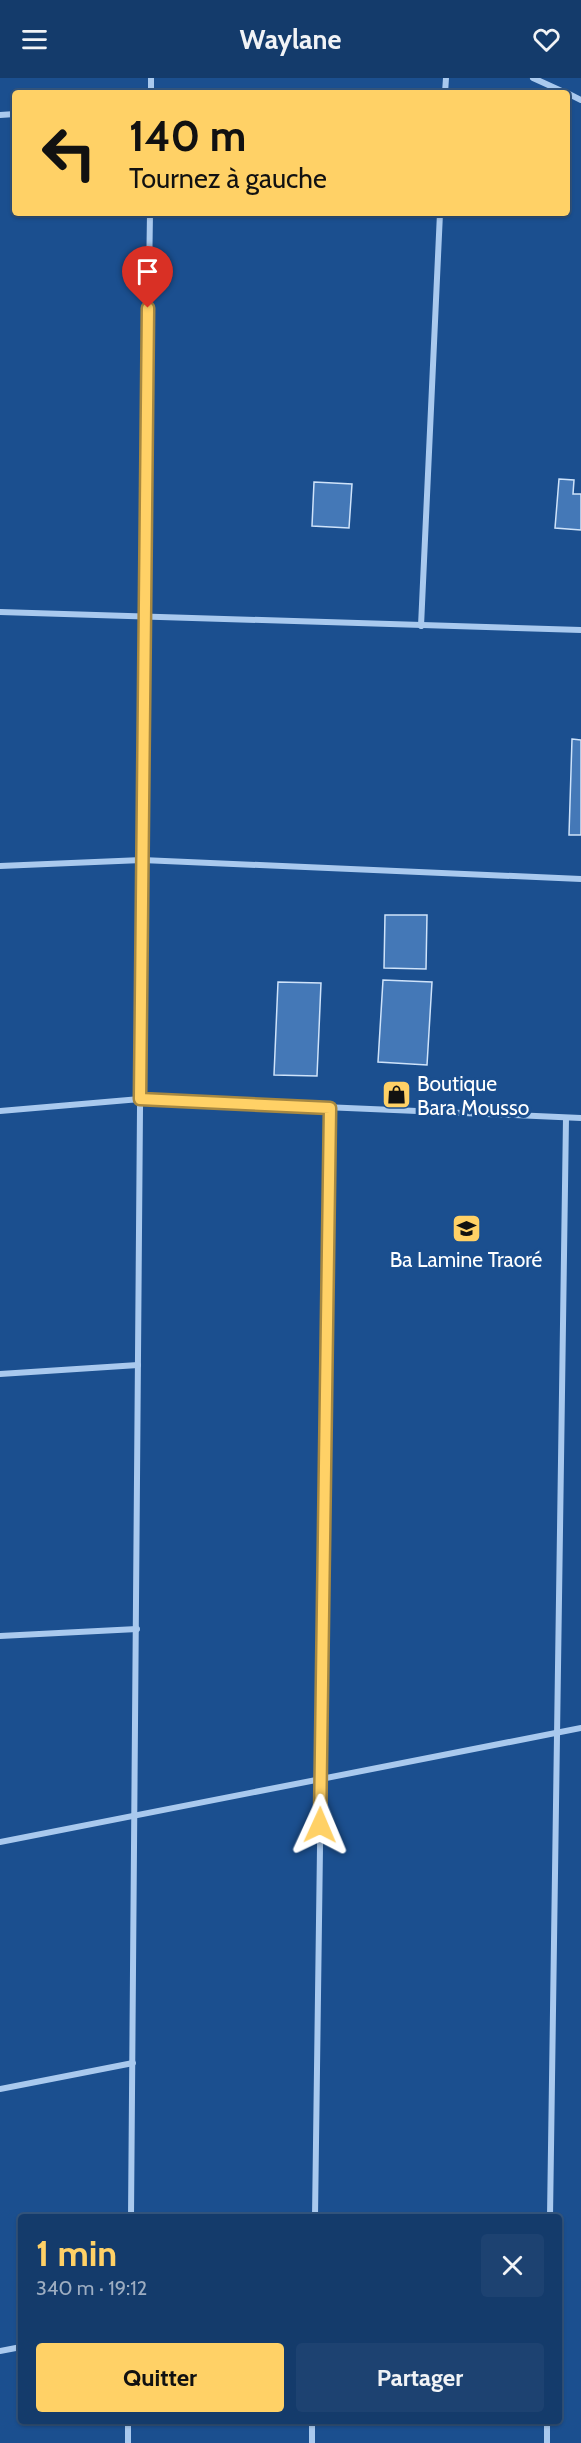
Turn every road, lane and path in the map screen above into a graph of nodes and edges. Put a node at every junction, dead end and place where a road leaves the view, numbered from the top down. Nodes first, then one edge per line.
1 (533, 78) edge
2 (560, 90) edge
3 (150, 216) edge
4 (440, 216) edge
5 (0, 612) edge
6 (144, 617) junction
7 (421, 626) junction
8 (581, 630) edge
9 (142, 860) junction
10 (0, 866) edge
11 (581, 879) edge
12 (140, 1099) junction
13 (330, 1108) junction
14 (0, 1111) edge
15 (566, 1118) junction
16 (581, 1118) edge
17 (138, 1365) junction
18 (0, 1374) edge
19 (137, 1629) junction
20 (0, 1636) edge
21 (581, 1728) edge
22 (557, 1732) junction
23 (321, 1779) junction
24 (136, 1815) junction
25 (0, 1842) edge
26 (133, 2063) junction
27 (0, 2089) edge
28 (131, 2214) edge
29 (315, 2214) edge
30 (550, 2214) edge
31 (18, 2347) edge
32 (0, 2350) edge
33 (129, 2424) edge
34 (312, 2424) edge
35 (547, 2424) edge
36 (128, 2443) edge
37 (312, 2443) edge
38 (547, 2443) edge

1 - 2 street
3 - 6 street
4 - 7 street
5 - 6 street
6 - 7 street
6 - 9 street
7 - 8 street
9 - 10 street
9 - 11 street
9 - 12 street
12 - 13 street
12 - 14 street
12 - 17 street
13 - 15 street
13 - 23 street
15 - 16 street
15 - 22 street
17 - 18 street
17 - 19 street
19 - 20 street
19 - 24 street
21 - 22 street
22 - 23 street
22 - 30 street
23 - 24 street
23 - 29 street
24 - 25 street
24 - 26 street
26 - 27 street
26 - 28 street
31 - 32 street
33 - 36 street
34 - 37 street
35 - 38 street

